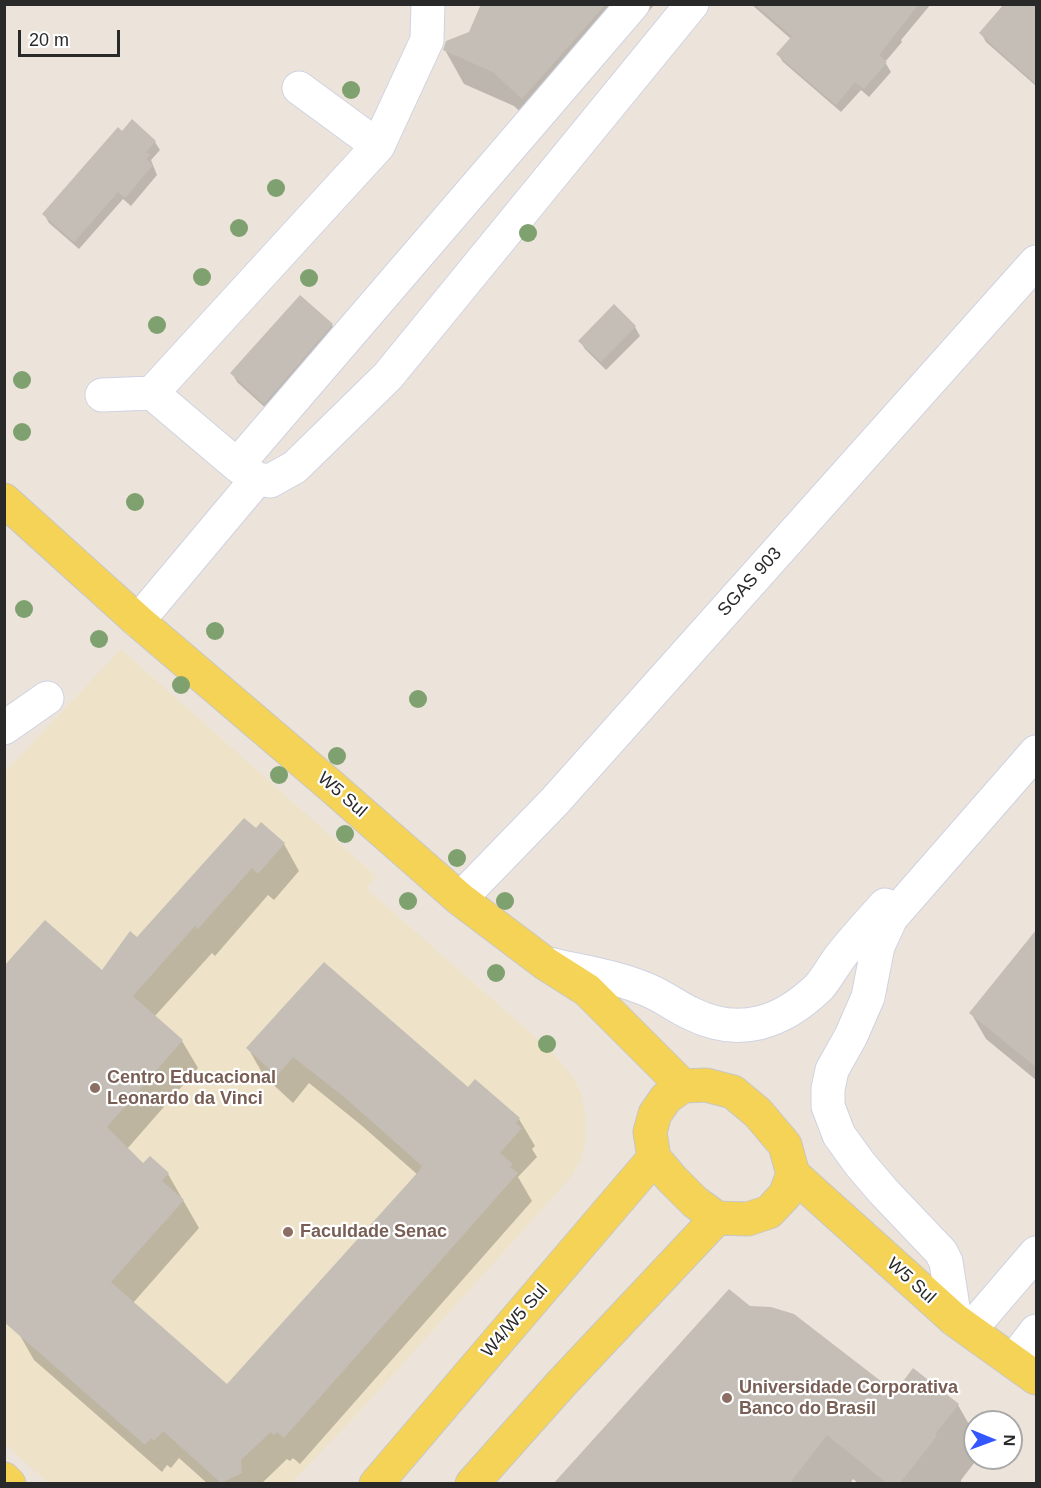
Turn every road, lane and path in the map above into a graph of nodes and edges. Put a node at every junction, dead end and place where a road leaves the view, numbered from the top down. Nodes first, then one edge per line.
1 (428, 4) edge
2 (633, 4) edge
3 (692, 4) edge
4 (298, 88) dead end
5 (378, 146) junction
6 (1036, 262) edge
7 (152, 393) junction
8 (102, 395) dead end
9 (247, 472) junction
10 (4, 500) edge
11 (138, 621) junction
12 (47, 698) dead end
13 (4, 728) edge
14 (1036, 732) edge
15 (1036, 752) edge
16 (460, 898) junction
17 (546, 964) junction
18 (818, 988) junction
19 (858, 1019) junction
20 (683, 1086) junction
21 (654, 1158) junction
22 (793, 1174) junction
23 (717, 1218) junction
24 (1036, 1252) edge
25 (962, 1325) junction
26 (1036, 1331) edge
27 (1025, 1370) edge
28 (4, 1479) edge
29 (9, 1484) edge
30 (376, 1484) edge
31 (472, 1484) edge

1 - 5 street
2 - 9 street
3 - 9 street
4 - 5 street
5 - 7 street
6 - 16 street, SGAS 903
7 - 8 street
7 - 9 street
9 - 11 street
10 - 11 main road, W5 Sul
11 - 16 main road, W5 Sul
12 - 13 street
14 - 18 street
15 - 19 street
16 - 17 main road, W5 Sul
17 - 18 street
17 - 20 main road, W5 Sul
18 - 19 street
19 - 25 street
20 - 21 main road
20 - 22 main road
21 - 23 main road
21 - 30 main road, W4/W5 Sul
22 - 23 main road
22 - 25 main road, W5 Sul
23 - 31 main road
24 - 25 street
25 - 27 main road, W5 Sul
26 - 27 street
28 - 29 main road

